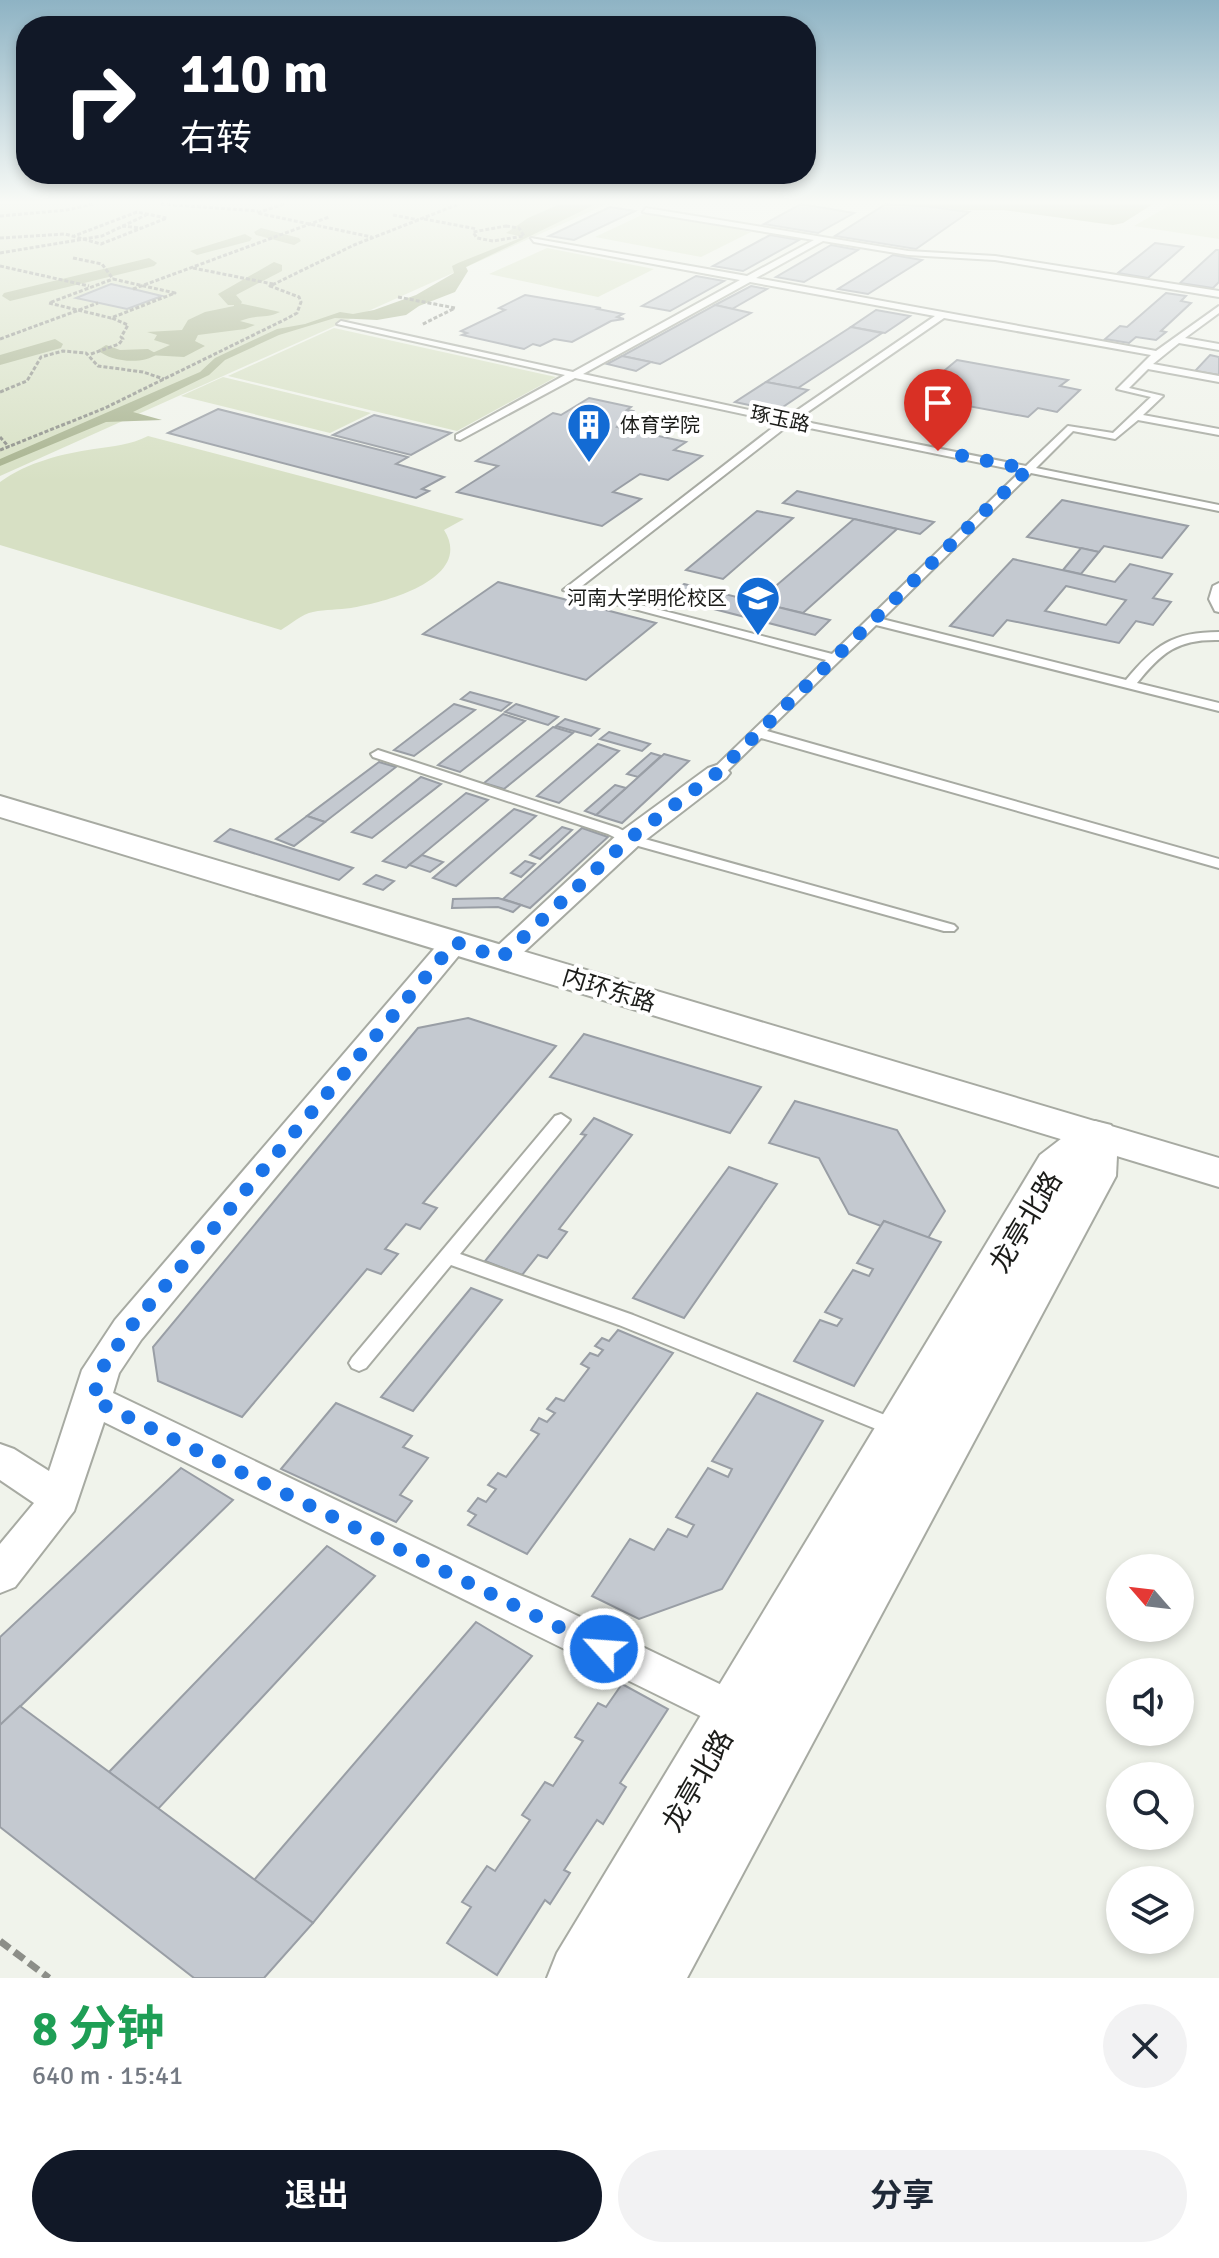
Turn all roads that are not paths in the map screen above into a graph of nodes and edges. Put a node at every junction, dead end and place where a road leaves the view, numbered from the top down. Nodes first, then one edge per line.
1 (717, 296) edge
2 (835, 296) edge
3 (1219, 309) edge
4 (941, 316) junction
5 (341, 324) dead end
6 (1179, 340) junction
7 (1219, 347) edge
8 (1158, 354) junction
9 (1146, 366) junction
10 (574, 375) junction
11 (1219, 379) edge
12 (1136, 417) junction
13 (788, 421) junction
14 (1219, 432) edge
15 (460, 437) dead end
16 (1028, 469) junction
17 (1219, 508) edge
18 (1219, 586) edge
19 (1219, 608) edge
20 (872, 620) junction
21 (1219, 636) edge
22 (833, 658) junction
23 (1129, 684) junction
24 (1219, 707) edge
25 (758, 733) junction
26 (378, 754) dead end
27 (717, 773) joint
28 (0, 806) edge
29 (629, 839) junction
30 (1219, 864) edge
31 (949, 928) dead end
32 (455, 942) junction
33 (501, 958) junction
34 (561, 1120) dead end
35 (1095, 1136) junction
36 (1219, 1173) edge
37 (448, 1257) junction
38 (359, 1363) dead end
39 (93, 1400) junction
40 (903, 1430) junction
41 (0, 1460) edge
42 (60, 1499) junction
43 (0, 1575) edge
44 (737, 1714) junction
45 (582, 1978) edge
46 (649, 1978) edge

1 - 10 lane
2 - 4 lane
3 - 6 lane
4 - 8 lane
4 - 13 lane
5 - 10 lane, 琢玉路
6 - 7 lane
6 - 8 lane
8 - 9 lane
9 - 11 lane
9 - 12 lane
10 - 13 lane, 琢玉路
10 - 15 lane
12 - 14 lane
12 - 16 lane
13 - 16 lane, 琢玉路
13 - 22 lane
16 - 17 lane, 琢玉路
16 - 20 lane
18 - 19 lane
20 - 22 lane
20 - 23 lane
21 - 23 lane
22 - 25 lane
23 - 24 lane
25 - 27 lane
25 - 30 lane
26 - 29 lane
27 - 29 street
28 - 32 street, 内环东路
29 - 31 lane
29 - 33 street
32 - 33 street, 内环东路
32 - 39 street
33 - 35 street, 内环东路
34 - 37 lane
35 - 36 street, 内环东路
35 - 40 main road, 龙亭北路
35 - 46 main road, 龙亭北路
37 - 38 lane
37 - 40 lane
39 - 42 street
39 - 44 street
40 - 44 main road, 龙亭北路
41 - 42 street
42 - 43 street
44 - 45 main road, 龙亭北路

